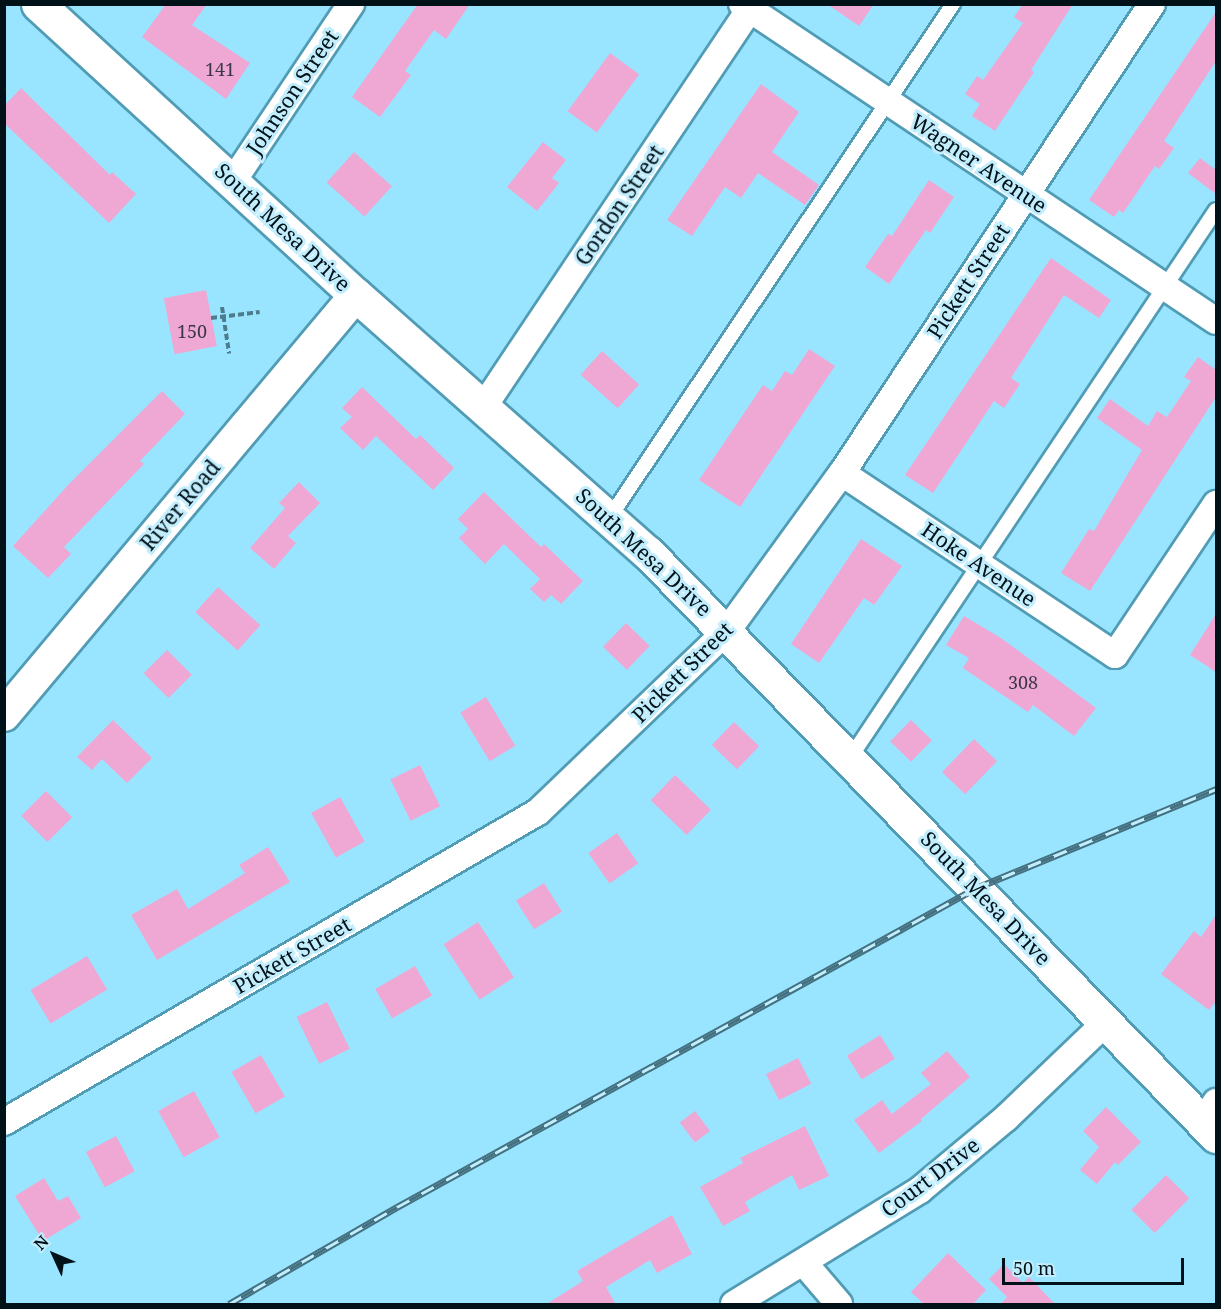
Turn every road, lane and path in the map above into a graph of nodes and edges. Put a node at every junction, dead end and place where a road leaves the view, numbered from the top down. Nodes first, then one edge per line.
1 (38, 4) edge
2 (351, 4) edge
3 (953, 4) edge
4 (1152, 4) edge
5 (748, 6) edge
6 (888, 102) junction
7 (233, 181) junction
8 (1025, 194) junction
9 (1216, 210) edge
10 (1165, 287) junction
11 (356, 295) junction
12 (222, 307) dead end
13 (260, 312) dead end
14 (224, 316) junction
15 (211, 318) dead end
16 (1216, 321) edge
17 (229, 353) dead end
18 (484, 406) junction
19 (842, 473) junction
20 (1216, 504) edge
21 (610, 517) junction
22 (980, 564) junction
23 (727, 631) junction
24 (4, 715) edge
25 (850, 758) junction
26 (1106, 1022) junction
27 (1212, 1120) edge
28 (4, 1122) edge
29 (804, 1263) junction
30 (734, 1305) edge
31 (839, 1305) edge

1 - 7 main road, South Mesa Drive
2 - 7 street, Johnson Street
3 - 6 lane
4 - 8 street, Pickett Street
5 - 6 street, Wagner Avenue
5 - 18 street, Gordon Street
6 - 8 street, Wagner Avenue
6 - 21 lane
7 - 11 main road, South Mesa Drive
8 - 10 street, Wagner Avenue
8 - 19 street, Pickett Street
9 - 10 lane
10 - 16 street, Wagner Avenue
10 - 22 lane
11 - 18 main road, South Mesa Drive
11 - 24 street, River Road
12 - 14 path
13 - 14 path
14 - 15 path
14 - 17 path
18 - 21 main road, South Mesa Drive
19 - 22 street, Hoke Avenue
19 - 23 street, Pickett Street
20 - 22 street, Hoke Avenue
21 - 23 main road, South Mesa Drive
22 - 25 lane
23 - 25 main road, South Mesa Drive
23 - 28 street, Pickett Street
25 - 26 main road, South Mesa Drive
26 - 27 main road, South Mesa Drive
26 - 29 street, Court Drive
29 - 30 street, Court Drive
29 - 31 street

